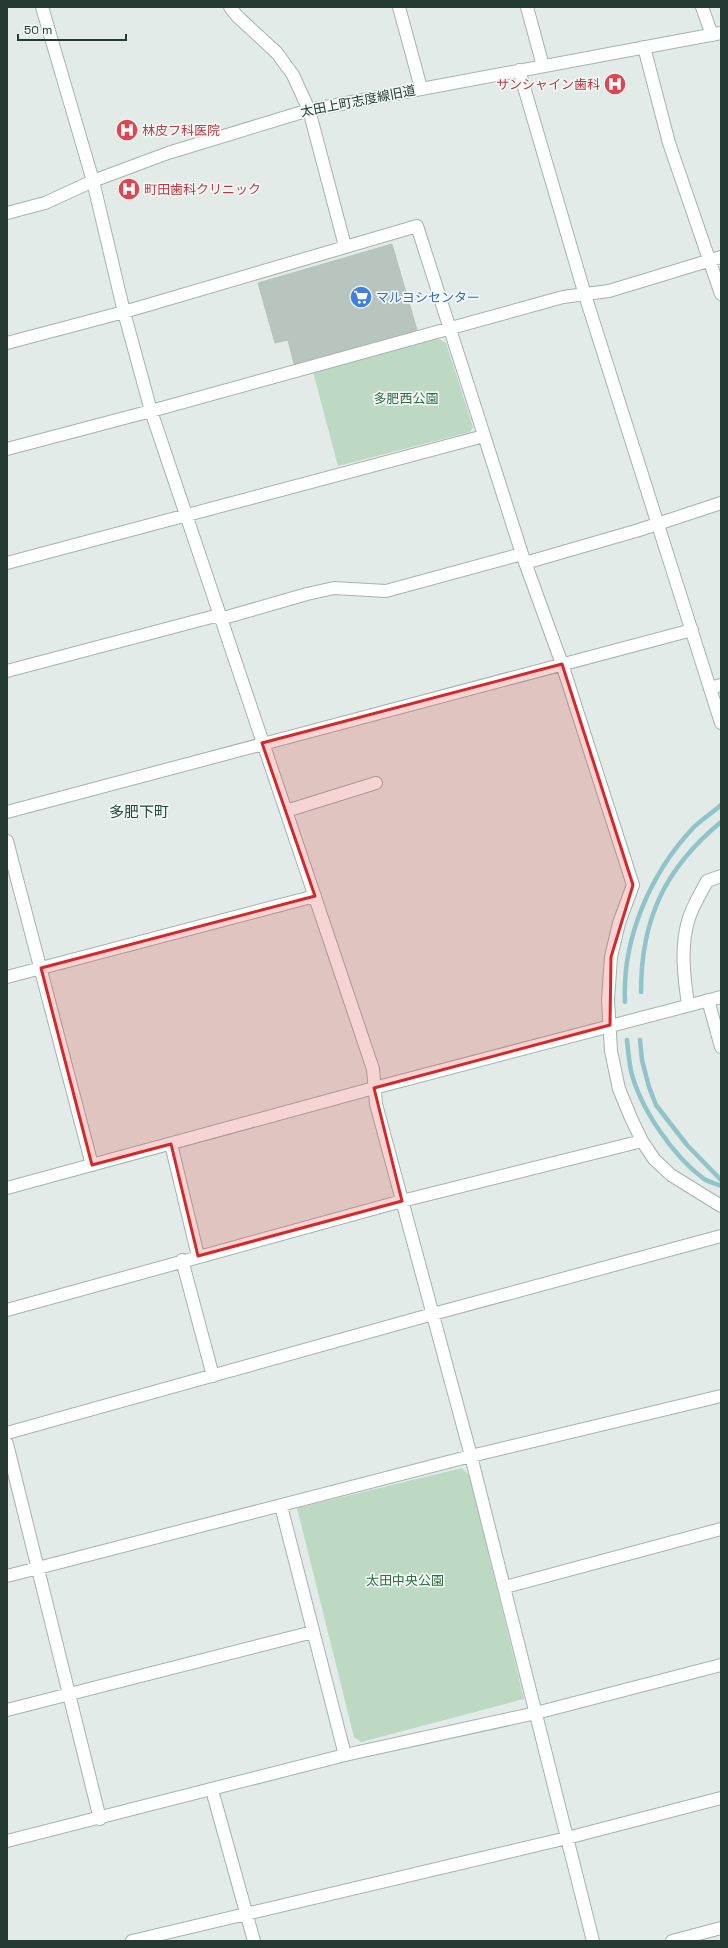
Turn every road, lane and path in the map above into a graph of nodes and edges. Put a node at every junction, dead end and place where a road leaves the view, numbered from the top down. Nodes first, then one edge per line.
1 (42, 7) edge
2 (230, 7) edge
3 (399, 7) edge
4 (527, 7) edge
5 (702, 7) edge
6 (719, 34) edge
7 (644, 47) junction
8 (543, 66) junction
9 (519, 70) junction
10 (421, 88) junction
11 (309, 110) junction
12 (93, 181) junction
13 (7, 213) edge
14 (345, 246) junction
15 (715, 259) edge
16 (585, 294) junction
17 (721, 294) edge
18 (124, 312) junction
19 (449, 328) junction
20 (7, 343) edge
21 (151, 411) junction
22 (484, 436) junction
23 (7, 449) edge
24 (721, 503) edge
25 (186, 516) junction
26 (658, 524) junction
27 (523, 558) junction
28 (7, 563) edge
29 (219, 617) junction
30 (692, 630) junction
31 (562, 664) junction
32 (7, 670) edge
33 (715, 686) edge
34 (721, 723) edge
35 (262, 743) junction
36 (376, 783) dead end
37 (7, 812) edge
38 (286, 812) junction
39 (7, 841) edge
40 (721, 876) edge
41 (315, 896) junction
42 (41, 968) junction
43 (7, 977) edge
44 (721, 997) edge
45 (708, 1000) junction
46 (688, 1005) junction
47 (610, 1025) junction
48 (721, 1047) edge
49 (374, 1088) junction
50 (642, 1141) junction
51 (171, 1144) junction
52 (92, 1165) junction
53 (7, 1188) edge
54 (402, 1201) junction
55 (721, 1206) edge
56 (721, 1236) edge
57 (198, 1256) junction
58 (182, 1260) junction
59 (7, 1310) edge
60 (432, 1314) junction
61 (213, 1376) junction
62 (721, 1396) edge
63 (7, 1433) edge
64 (7, 1444) edge
65 (471, 1456) junction
66 (281, 1506) junction
67 (721, 1529) edge
68 (38, 1568) junction
69 (7, 1576) edge
70 (505, 1587) junction
71 (313, 1632) junction
72 (721, 1665) edge
73 (70, 1695) junction
74 (7, 1710) edge
75 (536, 1713) junction
76 (345, 1755) junction
77 (212, 1790) junction
78 (721, 1798) edge
79 (100, 1819) junction
80 (567, 1838) junction
81 (7, 1841) edge
82 (246, 1913) junction
83 (721, 1928) edge
84 (132, 1941) edge
85 (254, 1941) edge
86 (593, 1941) edge
87 (672, 1941) edge

1 - 12 street
2 - 11 street
3 - 10 street
4 - 8 street
5 - 6 street
6 - 7 street, 太田上町志度線旧道
7 - 8 street, 太田上町志度線旧道
7 - 15 street
8 - 9 street, 太田上町志度線旧道
9 - 10 street, 太田上町志度線旧道
9 - 16 street
10 - 11 street, 太田上町志度線旧道
11 - 12 street, 太田上町志度線旧道
11 - 14 street
12 - 13 street, 太田上町志度線旧道
12 - 18 street
14 - 18 street
14 - 19 street
15 - 16 street
15 - 17 street
16 - 19 street
16 - 26 street
18 - 20 street
18 - 21 street
19 - 21 street
19 - 22 street
21 - 23 street
21 - 25 street
22 - 25 street
22 - 27 street
24 - 26 street
25 - 28 street
25 - 29 street
26 - 27 street
26 - 30 street
27 - 29 street
27 - 31 street
29 - 32 street
29 - 35 street
30 - 31 street
30 - 33 street
31 - 35 street
31 - 47 street
33 - 34 street
35 - 37 street
35 - 38 street
36 - 38 street
38 - 41 street
39 - 42 street
40 - 46 street
41 - 42 street
41 - 49 street
42 - 43 street
42 - 52 street
44 - 45 street
45 - 46 street
45 - 48 street
46 - 47 street
47 - 49 street
47 - 50 street
49 - 51 street
49 - 54 street
50 - 54 street
50 - 55 street
51 - 52 street
51 - 57 street
52 - 53 street
54 - 57 street
54 - 60 street
56 - 60 street
57 - 58 street
58 - 59 street
58 - 61 street
60 - 61 street
60 - 65 street
61 - 63 street
62 - 65 street
64 - 68 street
65 - 66 street
65 - 70 street
66 - 68 street
66 - 71 street
67 - 70 street
68 - 69 street
68 - 73 street
70 - 75 street
71 - 73 street
71 - 76 street
72 - 75 street
73 - 74 street
73 - 79 street
75 - 76 street
75 - 80 street
76 - 77 street
77 - 79 street
77 - 82 street
78 - 80 street
79 - 81 street
80 - 82 street
80 - 86 street
82 - 84 street
82 - 85 street
83 - 87 street

